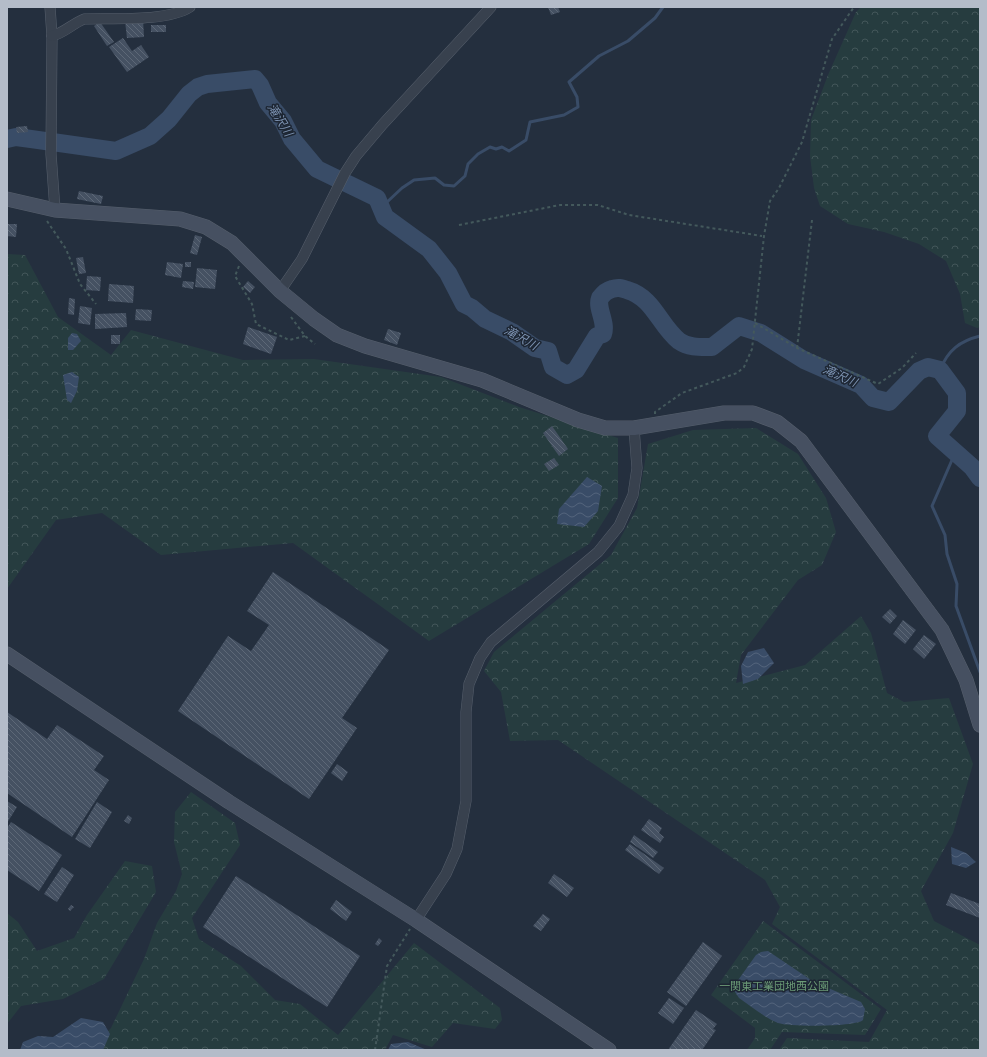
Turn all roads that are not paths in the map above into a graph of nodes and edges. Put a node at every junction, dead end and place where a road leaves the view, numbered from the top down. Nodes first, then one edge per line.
1 (50, 7) edge
2 (190, 7) edge
3 (491, 7) edge
4 (52, 36) junction
5 (7, 199) edge
6 (55, 210) junction
7 (280, 291) junction
8 (634, 428) junction
9 (7, 654) edge
10 (980, 725) edge
11 (416, 920) junction
12 (609, 1050) edge

1 - 4 street
2 - 4 street
3 - 7 street
4 - 6 street
5 - 6 street
6 - 7 street
7 - 8 street
8 - 10 street
8 - 11 street
9 - 11 street
11 - 12 street

